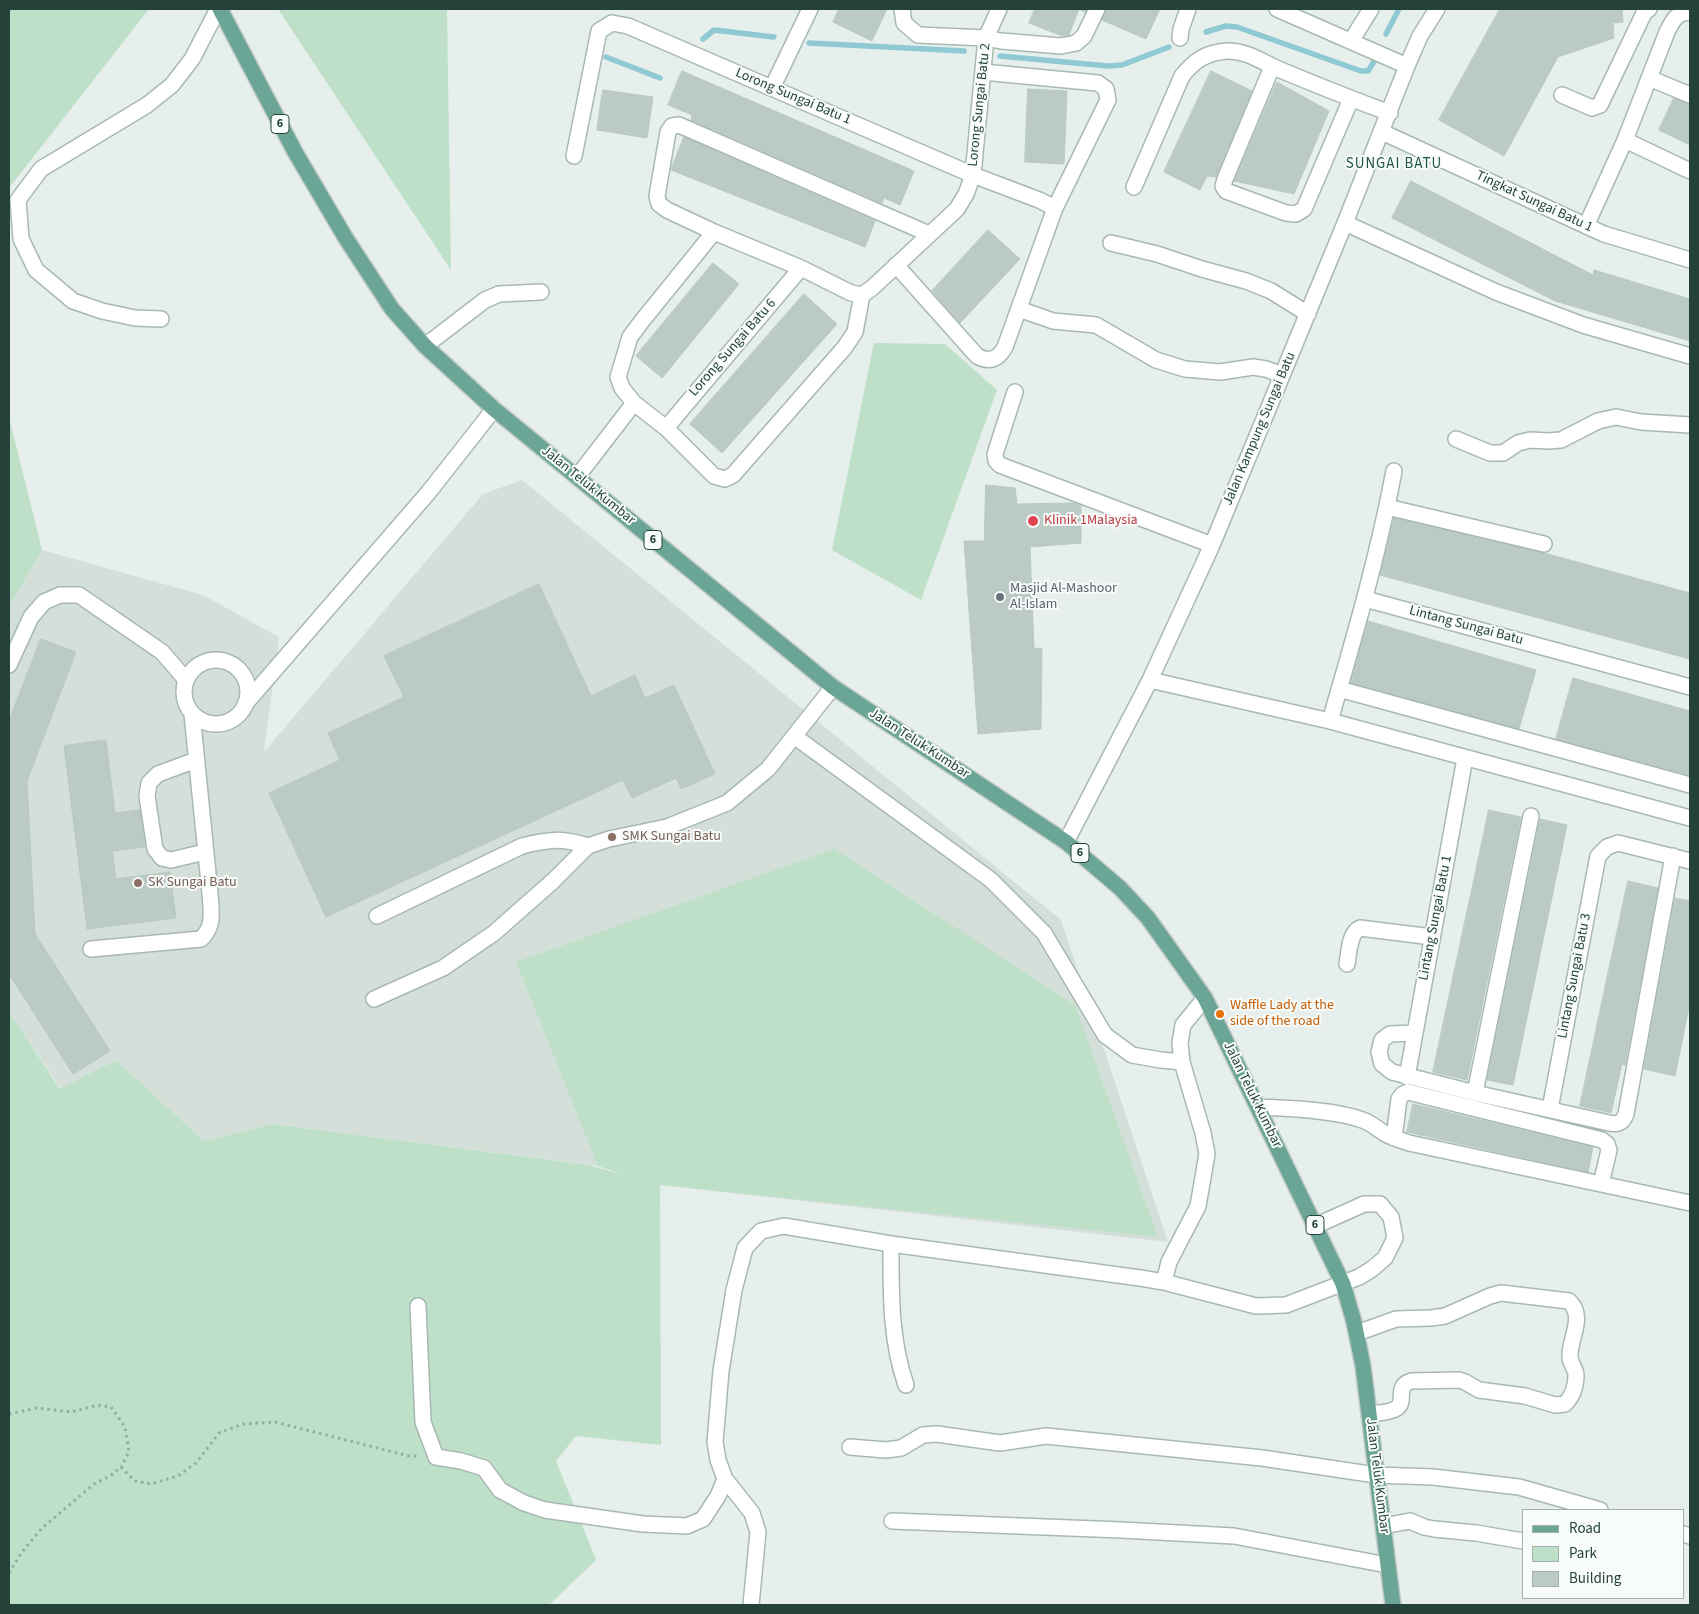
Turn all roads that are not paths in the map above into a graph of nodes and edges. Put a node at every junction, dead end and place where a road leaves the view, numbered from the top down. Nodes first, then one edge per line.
1 (219, 9) edge
2 (810, 9) edge
3 (902, 9) edge
4 (999, 9) edge
5 (1097, 9) edge
6 (1188, 9) edge
7 (1278, 9) edge
8 (1371, 9) edge
9 (1437, 9) edge
10 (1649, 9) edge
11 (1690, 12) edge
12 (1671, 13) edge
13 (613, 16) edge
14 (986, 38) junction
15 (1351, 41) junction
16 (1186, 50) junction
17 (1407, 66) junction
18 (1272, 67) junction
19 (983, 72) junction
20 (1649, 78) junction
21 (772, 88) junction
22 (1562, 95) dead end
23 (1690, 96) edge
24 (1351, 99) junction
25 (1390, 113) junction
26 (1382, 132) junction
27 (1625, 140) junction
28 (574, 156) dead end
29 (1690, 171) edge
30 (973, 175) junction
31 (1134, 187) dead end
32 (1055, 208) junction
33 (1346, 223) junction
34 (1586, 226) junction
35 (714, 232) junction
36 (929, 234) junction
37 (1111, 243) dead end
38 (1690, 260) edge
39 (896, 265) junction
40 (801, 268) junction
41 (540, 292) dead end
42 (862, 295) junction
43 (1018, 310) junction
44 (1308, 314) junction
45 (161, 319) dead end
46 (425, 346) junction
47 (1690, 356) edge
48 (1282, 375) junction
49 (1015, 392) dead end
50 (634, 403) junction
51 (494, 409) junction
52 (1690, 425) edge
53 (666, 428) junction
54 (1456, 439) dead end
55 (1394, 471) dead end
56 (577, 477) junction
57 (1387, 506) junction
58 (1544, 544) dead end
59 (1212, 545) junction
60 (1365, 599) junction
61 (9, 665) edge
62 (186, 680) junction
63 (1150, 680) junction
64 (833, 687) junction
65 (1690, 687) edge
66 (1339, 689) junction
67 (246, 704) junction
68 (192, 714) junction
69 (1330, 721) junction
70 (794, 736) junction
71 (1465, 758) junction
72 (196, 760) junction
73 (1690, 785) edge
74 (1531, 816) dead end
75 (1690, 818) edge
76 (1066, 842) junction
77 (588, 846) junction
78 (205, 852) junction
79 (1673, 856) junction
80 (1690, 861) edge
81 (377, 916) dead end
82 (1432, 937) junction
83 (91, 949) dead end
84 (1347, 964) dead end
85 (1205, 998) junction
86 (374, 999) dead end
87 (1414, 1033) junction
88 (1182, 1062) junction
89 (1407, 1077) junction
90 (1475, 1093) junction
91 (1258, 1107) junction
92 (1550, 1109) junction
93 (1394, 1138) junction
94 (1602, 1184) junction
95 (1690, 1203) edge
96 (1315, 1226) junction
97 (891, 1244) junction
98 (1164, 1282) junction
99 (1343, 1284) junction
100 (418, 1306) dead end
101 (1357, 1333) junction
102 (906, 1385) dead end
103 (1369, 1414) junction
104 (850, 1447) dead end
105 (1376, 1475) junction
106 (725, 1479) junction
107 (1596, 1509) edge
108 (892, 1521) dead end
109 (1383, 1526) junction
110 (1522, 1541) edge
111 (1387, 1565) junction
112 (751, 1605) edge
113 (1393, 1605) edge

1 - 45 street
1 - 46 main road, Jalan Teluk Kumbar / 6
2 - 21 street
3 - 14 street
4 - 14 street, Lorong Sungai Batu 2
5 - 14 street
6 - 16 street
7 - 15 street
8 - 15 street
9 - 17 street, Jalan Kampung Sungai Batu
10 - 22 street
11 - 12 street
12 - 20 street
13 - 21 street, Lorong Sungai Batu 1
13 - 28 street
14 - 19 street, Lorong Sungai Batu 2
15 - 17 street
16 - 18 street
16 - 31 street
17 - 25 street, Jalan Kampung Sungai Batu
18 - 24 street
18 - 24 street
19 - 30 street, Lorong Sungai Batu 2
19 - 32 street
20 - 23 street
20 - 27 street
21 - 30 street, Lorong Sungai Batu 1
24 - 25 street
25 - 26 street, Jalan Kampung Sungai Batu
26 - 33 street, Jalan Kampung Sungai Batu
26 - 34 street, Tingkat Sungai Batu 1
27 - 29 street
27 - 34 street
30 - 32 street, Lorong Sungai Batu 1
30 - 36 street, Lorong Sungai Batu 2
32 - 43 street
33 - 44 street, Jalan Kampung Sungai Batu
33 - 47 street
34 - 38 street, Tingkat Sungai Batu 1
35 - 36 street
35 - 40 street
35 - 50 street
36 - 39 street, Lorong Sungai Batu 2
37 - 44 street
39 - 42 street, Lorong Sungai Batu 2
39 - 43 street
40 - 42 street
40 - 53 street, Lorong Sungai Batu 6
41 - 46 street
42 - 53 street
43 - 48 street
44 - 48 street, Jalan Kampung Sungai Batu
46 - 51 main road, Jalan Teluk Kumbar / 6
48 - 59 street, Jalan Kampung Sungai Batu
49 - 59 street
50 - 53 street
50 - 56 street
51 - 56 main road, Jalan Teluk Kumbar / 6
51 - 67 street
52 - 54 street
55 - 57 street
56 - 64 main road, Jalan Teluk Kumbar / 6
57 - 58 street
57 - 60 street
59 - 63 street, Jalan Kampung Sungai Batu
60 - 65 street, Lintang Sungai Batu
60 - 66 street
61 - 62 street
62 - 67 street
62 - 68 street
63 - 69 street
63 - 76 street, Jalan Kampung Sungai Batu
64 - 70 street
64 - 76 main road, Jalan Teluk Kumbar / 6
66 - 69 street
66 - 73 street
67 - 68 street
68 - 72 street
69 - 71 street
70 - 77 street
70 - 88 street
71 - 75 street
71 - 82 street, Lintang Sungai Batu 1
72 - 78 street
72 - 78 street
74 - 90 street
76 - 85 main road, Jalan Teluk Kumbar / 6
77 - 81 street
77 - 86 street
78 - 83 street
79 - 80 street
79 - 92 street, Lintang Sungai Batu 3
79 - 92 street
82 - 84 street
82 - 87 street, Lintang Sungai Batu 1
85 - 88 street
85 - 91 main road, Jalan Teluk Kumbar / 6
87 - 89 street, Lintang Sungai Batu 1
87 - 89 street
88 - 98 street
89 - 90 street
90 - 92 street
91 - 93 street
91 - 96 main road, Jalan Teluk Kumbar / 6
93 - 94 street
93 - 94 street
94 - 95 street
96 - 99 main road, Jalan Teluk Kumbar / 6
96 - 99 street
97 - 98 street
97 - 102 street
97 - 106 street
98 - 99 street
99 - 101 main road, Jalan Teluk Kumbar / 6
100 - 106 street
101 - 103 main road, Jalan Teluk Kumbar / 6
101 - 103 street
103 - 105 main road, Jalan Teluk Kumbar / 6
104 - 105 street
105 - 107 street
105 - 109 main road, Jalan Teluk Kumbar / 6
106 - 112 street
108 - 111 street
109 - 110 street
109 - 111 main road, Jalan Teluk Kumbar / 6
111 - 113 main road, Jalan Teluk Kumbar / 6

